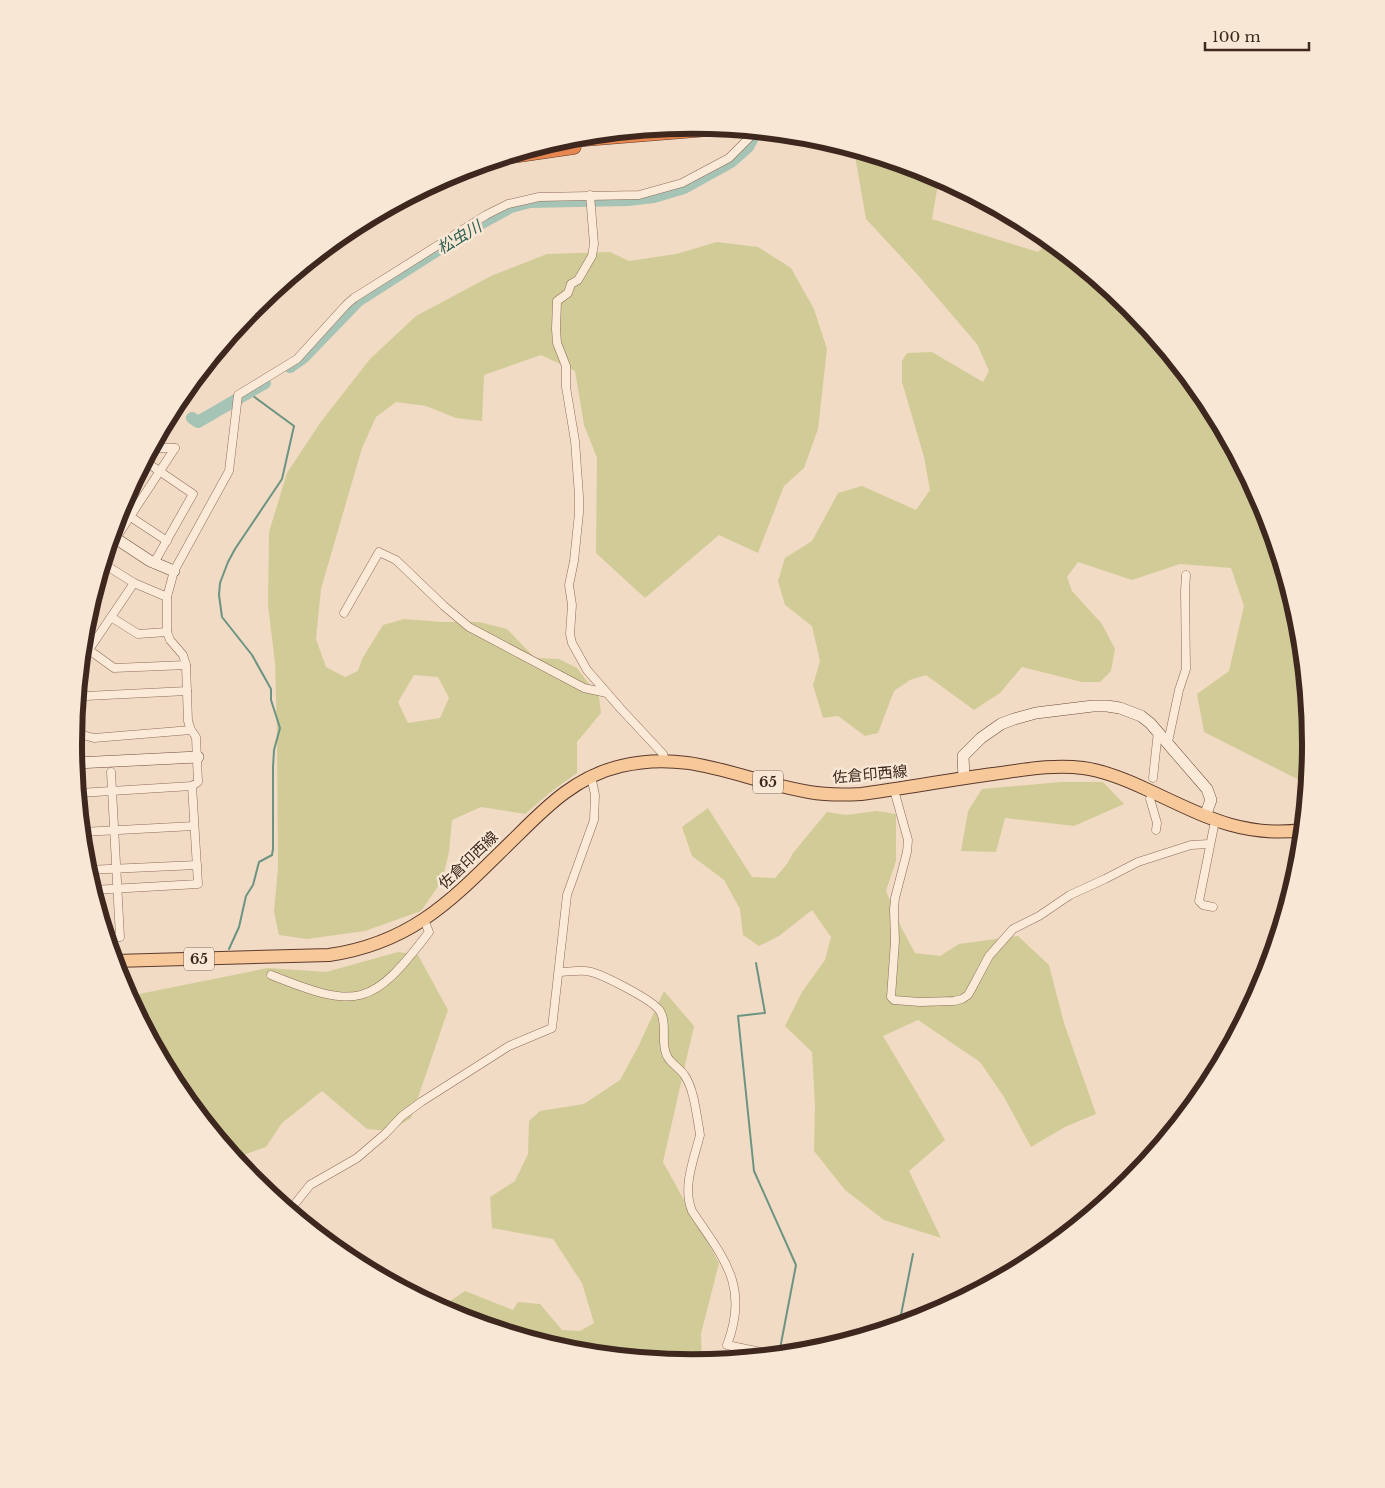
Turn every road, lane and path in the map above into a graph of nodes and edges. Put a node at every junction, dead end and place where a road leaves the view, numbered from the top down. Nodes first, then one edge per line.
1 (750, 137) edge
2 (622, 138) edge
3 (552, 151) edge
4 (590, 195) junction
5 (159, 448) edge
6 (150, 465) edge
7 (160, 471) junction
8 (127, 515) edge
9 (130, 517) junction
10 (124, 525) edge
11 (118, 540) edge
12 (167, 541) junction
13 (154, 563) junction
14 (109, 567) edge
15 (174, 571) junction
16 (1186, 576) dead end
17 (134, 583) junction
18 (167, 597) junction
19 (344, 614) dead end
20 (111, 617) junction
21 (167, 632) junction
22 (90, 648) edge
23 (90, 651) edge
24 (186, 664) junction
25 (187, 691) junction
26 (607, 693) junction
27 (85, 695) edge
28 (191, 730) junction
29 (1158, 731) junction
30 (82, 735) edge
31 (1168, 742) junction
32 (198, 757) junction
33 (665, 760) junction
34 (83, 764) edge
35 (111, 772) dead end
36 (591, 776) junction
37 (964, 778) junction
38 (1153, 778) dead end
39 (192, 786) junction
40 (894, 790) junction
41 (112, 791) junction
42 (85, 793) edge
43 (1150, 799) dead end
44 (1210, 818) junction
45 (194, 826) junction
46 (1156, 830) dead end
47 (114, 831) junction
48 (89, 832) edge
49 (1296, 832) edge
50 (1210, 844) junction
51 (197, 865) junction
52 (116, 869) junction
53 (96, 870) edge
54 (117, 888) junction
55 (100, 889) edge
56 (1212, 907) dead end
57 (424, 920) junction
58 (114, 937) edge
59 (284, 957) junction
60 (123, 961) edge
61 (126, 968) edge
62 (559, 972) junction
63 (271, 975) dead end
64 (293, 1206) edge
65 (757, 1351) edge

1 - 4 street
2 - 3 highway
4 - 15 street
4 - 26 street
5 - 7 street
6 - 7 street
7 - 9 street
7 - 12 street
8 - 9 street
9 - 10 street
9 - 12 street
11 - 13 street
12 - 13 street
13 - 15 street
14 - 17 street
15 - 18 street
16 - 31 street
17 - 18 street
17 - 20 street
18 - 21 street
19 - 26 street
20 - 21 street
20 - 22 street
21 - 24 street
23 - 24 street
24 - 25 street
25 - 27 street
25 - 28 street
26 - 33 street
28 - 30 street
28 - 32 street
29 - 31 street
29 - 37 street
29 - 38 street
31 - 44 street
32 - 34 street
32 - 39 street
33 - 36 main road, 佐倉印西線 / 65
33 - 40 main road, 佐倉印西線 / 65
35 - 41 street
36 - 57 main road, 佐倉印西線 / 65
36 - 62 street
37 - 40 main road, 佐倉印西線 / 65
37 - 44 main road, 佐倉印西線 / 65
39 - 41 street
39 - 45 street
40 - 50 street
41 - 42 street
41 - 47 street
43 - 46 street
44 - 49 main road, 佐倉印西線 / 65
44 - 50 street
45 - 47 street
45 - 51 street
47 - 48 street
47 - 52 street
50 - 56 street
51 - 52 street
51 - 54 street
52 - 53 street
52 - 54 street
54 - 55 street
54 - 58 street
57 - 59 main road, 佐倉印西線 / 65
57 - 63 street
59 - 60 main road, 佐倉印西線 / 65
59 - 61 main road, 佐倉印西線 / 65
62 - 64 street
62 - 65 street

